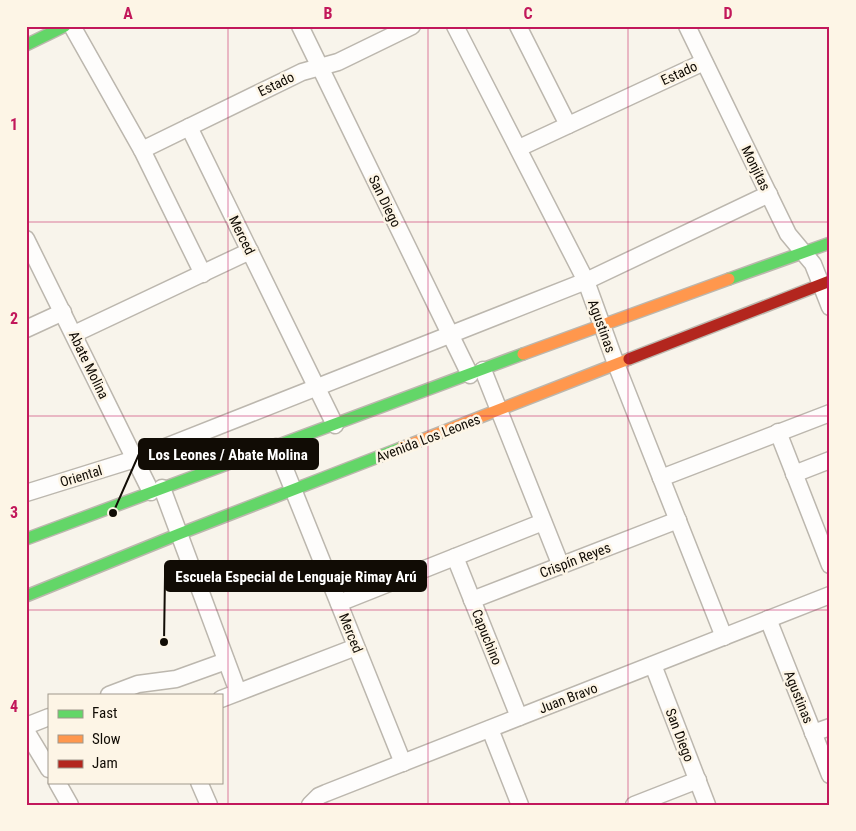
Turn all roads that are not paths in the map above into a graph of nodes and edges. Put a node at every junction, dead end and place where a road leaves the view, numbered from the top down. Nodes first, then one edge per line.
1 (65, 26) edge
2 (72, 26) edge
3 (300, 26) edge
4 (412, 26) edge
5 (455, 26) edge
6 (518, 26) edge
7 (687, 26) edge
8 (26, 45) edge
9 (704, 62) junction
10 (320, 67) junction
11 (568, 125) junction
12 (189, 127) junction
13 (519, 148) junction
14 (142, 150) junction
15 (769, 194) junction
16 (26, 239) edge
17 (830, 243) edge
18 (250, 251) junction
19 (803, 252) junction
20 (203, 274) junction
21 (586, 281) junction
22 (825, 283) edge
23 (830, 307) edge
24 (63, 312) junction
25 (602, 325) junction
26 (26, 329) edge
27 (74, 334) junction
28 (450, 334) junction
29 (616, 364) junction
30 (476, 372) junction
31 (316, 387) junction
32 (499, 410) junction
33 (830, 412) edge
34 (335, 425) junction
35 (778, 432) junction
36 (276, 446) junction
37 (135, 459) junction
38 (830, 460) edge
39 (794, 474) junction
40 (661, 478) junction
41 (157, 490) junction
42 (293, 490) junction
43 (26, 493) edge
44 (678, 520) junction
45 (543, 522) junction
46 (179, 534) junction
47 (26, 539) edge
48 (455, 557) junction
49 (830, 565) edge
50 (561, 566) junction
51 (830, 595) edge
52 (26, 596) edge
53 (472, 600) junction
54 (339, 603) junction
55 (768, 620) junction
56 (724, 636) junction
57 (356, 647) junction
58 (226, 661) junction
59 (653, 665) junction
60 (161, 688) edge
61 (238, 692) junction
62 (112, 694) edge
63 (222, 699) edge
64 (520, 717) junction
65 (48, 718) edge
66 (26, 726) edge
67 (830, 727) edge
68 (490, 729) junction
69 (26, 730) edge
70 (813, 733) junction
71 (403, 763) junction
72 (48, 767) edge
73 (830, 775) edge
74 (698, 780) junction
75 (58, 784) edge
76 (200, 784) edge
77 (672, 798) edge
78 (70, 805) edge
79 (208, 805) edge
80 (310, 805) edge
81 (520, 805) edge
82 (634, 805) edge
83 (707, 805) edge

1 - 8 street
2 - 14 street
3 - 10 street, San Diego
4 - 10 street, Estado
5 - 13 street, Agustinas
6 - 11 street
7 - 9 street, Monjitas
9 - 11 street, Estado
9 - 15 street, Monjitas
10 - 12 street, Estado
10 - 28 street, San Diego
11 - 13 street, Estado
12 - 14 street, Estado
12 - 18 street, Merced
13 - 21 street, Agustinas
14 - 20 street
15 - 19 street, Monjitas
15 - 21 street
16 - 24 street, Abate Molina
17 - 19 street
18 - 20 street
18 - 31 street, Merced
19 - 22 street, Monjitas
19 - 25 street
20 - 27 street
21 - 25 street, Agustinas
21 - 28 street
22 - 23 street, Monjitas
22 - 29 street, Avenida Los Leones
24 - 26 street
24 - 27 street, Abate Molina
25 - 29 street, Agustinas
25 - 30 street
27 - 37 street, Abate Molina
28 - 30 street, San Diego
28 - 31 street
29 - 32 street, Avenida Los Leones
29 - 40 street, Agustinas
30 - 32 street, San Diego
30 - 34 street
31 - 34 street, Merced
31 - 37 street
32 - 42 street, Avenida Los Leones
32 - 45 street, San Diego
33 - 35 street
34 - 36 street
35 - 39 street
35 - 40 street
36 - 41 street
36 - 42 street, Merced
37 - 41 street, Abate Molina
37 - 43 street, Oriental
38 - 39 street
39 - 49 street
40 - 44 street, Agustinas
41 - 46 street, Abate Molina
41 - 47 street
42 - 46 street, Avenida Los Leones
42 - 54 street, Merced
44 - 50 street, Crispín Reyes
44 - 56 street, Agustinas
45 - 48 street
45 - 50 street, San Diego
46 - 52 street, Avenida Los Leones
46 - 58 street, Abate Molina
48 - 53 street, Capuchino
48 - 54 street
50 - 53 street, Crispín Reyes
51 - 55 street, Juan Bravo
53 - 64 street, Capuchino
54 - 57 street, Merced
55 - 56 street, Juan Bravo
55 - 70 street, Agustinas
56 - 59 street, Juan Bravo
57 - 61 street
57 - 71 street, Merced
58 - 60 street
58 - 61 street, Abate Molina
59 - 64 street, Juan Bravo
59 - 74 street, San Diego
60 - 62 street
61 - 63 street
64 - 68 street, Juan Bravo
65 - 66 street
67 - 70 street
68 - 71 street, Juan Bravo
68 - 81 street
69 - 72 street
70 - 73 street, Agustinas
71 - 80 street, Juan Bravo
74 - 77 street
74 - 83 street, San Diego
75 - 78 street
76 - 79 street
77 - 82 street

